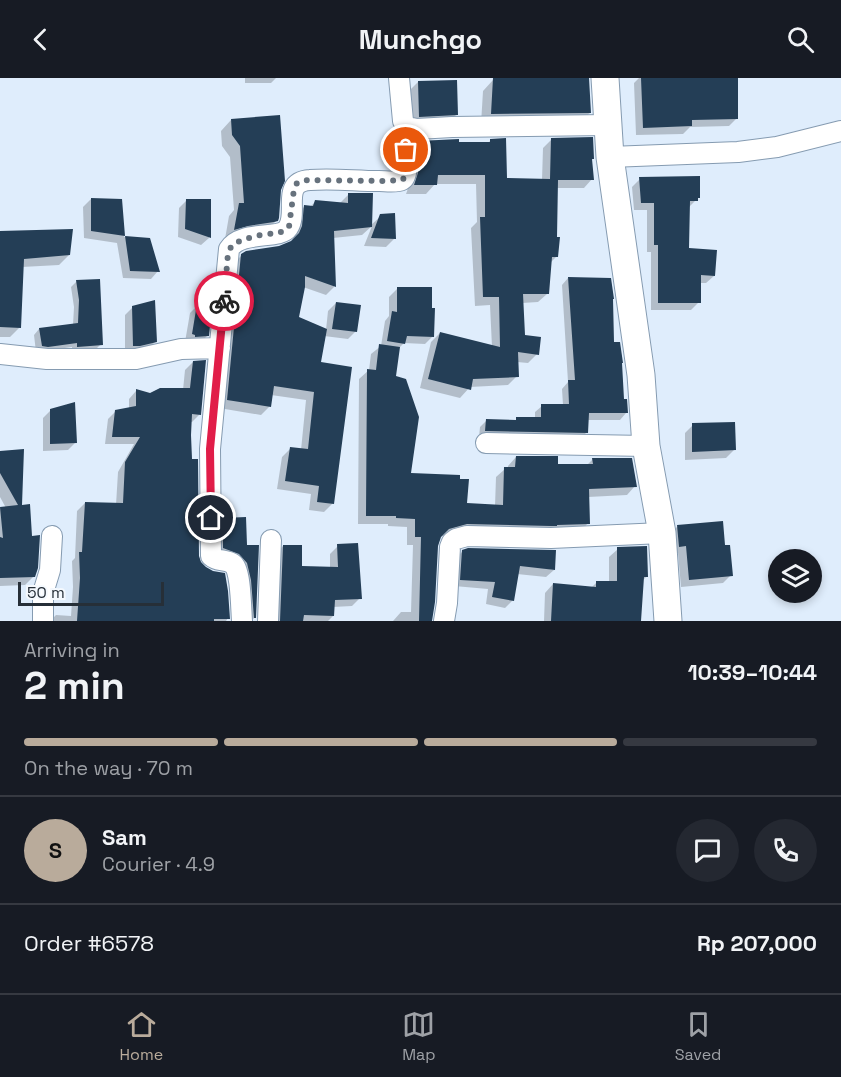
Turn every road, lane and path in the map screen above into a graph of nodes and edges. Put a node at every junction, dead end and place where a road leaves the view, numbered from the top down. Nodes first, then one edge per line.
1 (399, 78) edge
2 (605, 78) edge
3 (608, 125) junction
4 (407, 127) junction
5 (841, 131) edge
6 (610, 156) junction
7 (220, 348) junction
8 (0, 354) edge
9 (486, 443) dead end
10 (646, 446) junction
11 (662, 533) junction
12 (52, 536) dead end
13 (271, 540) dead end
14 (43, 621) edge
15 (242, 621) edge
16 (268, 621) edge
17 (444, 621) edge
18 (668, 621) edge

1 - 4 street
2 - 3 street
3 - 4 street
3 - 6 street
4 - 7 street
5 - 6 street
6 - 10 street
7 - 8 street
7 - 15 street
9 - 10 street
10 - 11 street
11 - 17 street
11 - 18 street
12 - 14 street
13 - 16 street

